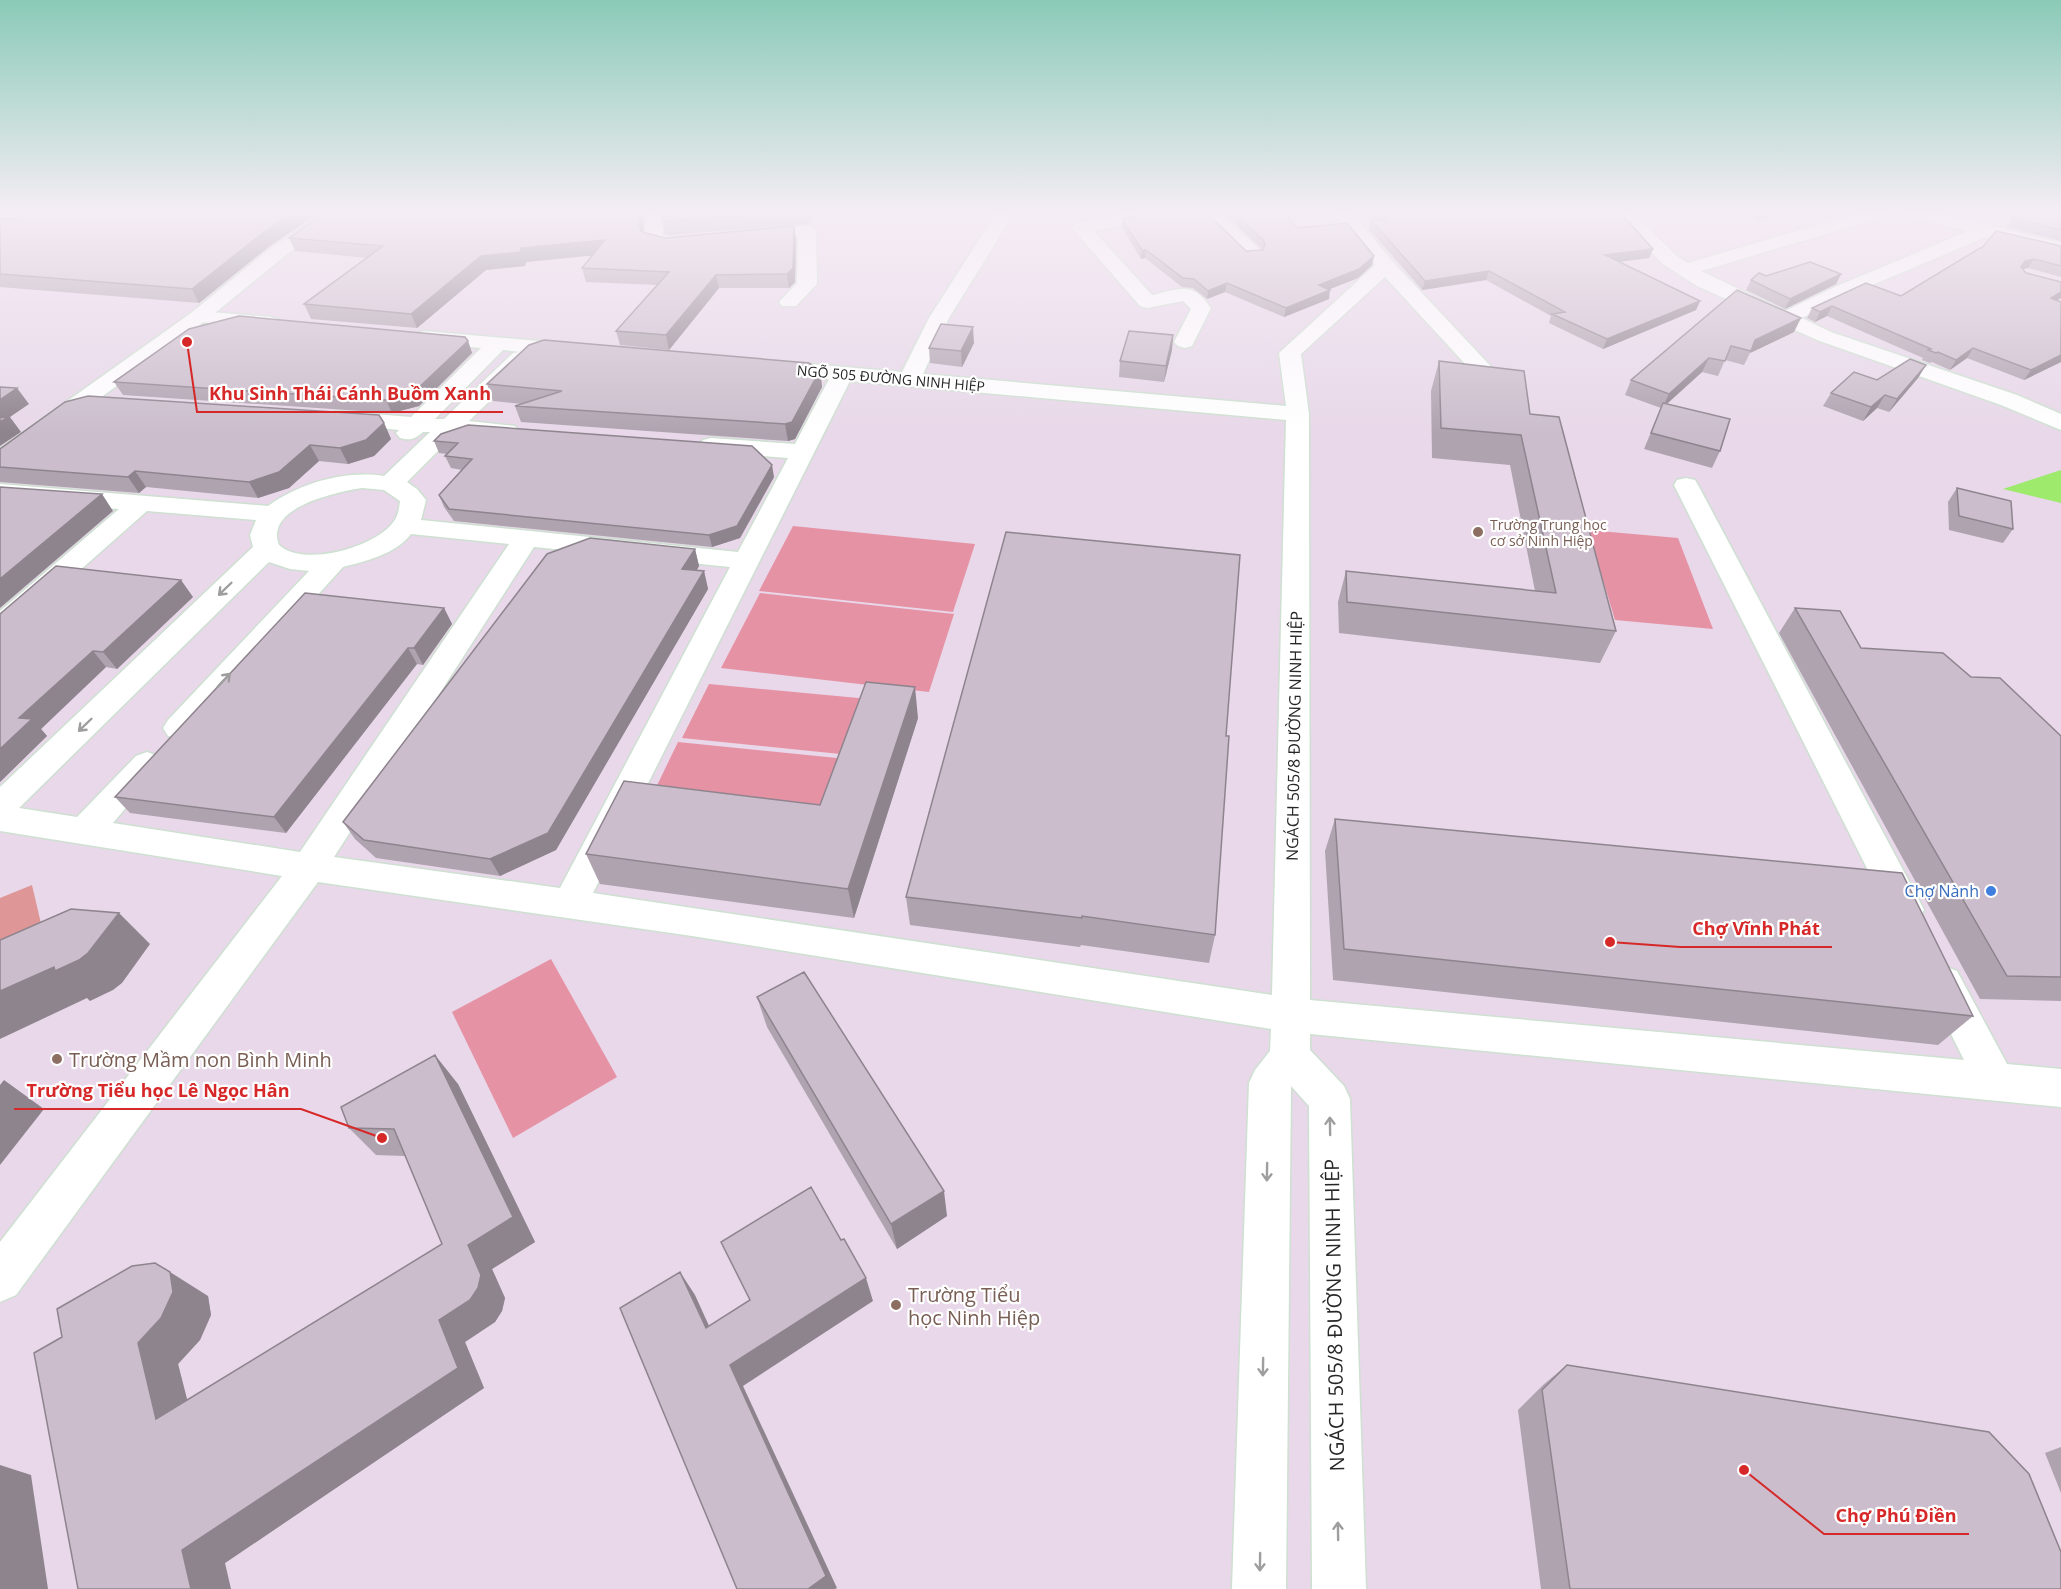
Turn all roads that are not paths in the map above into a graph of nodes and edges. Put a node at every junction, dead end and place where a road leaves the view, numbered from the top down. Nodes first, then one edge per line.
1 (238, 285) edge
2 (806, 285) edge
3 (960, 285) edge
4 (1133, 285) edge
5 (1365, 285) edge
6 (1404, 285) edge
7 (1711, 285) edge
8 (1855, 285) edge
9 (789, 302) dead end
10 (198, 317) junction
11 (1785, 319) junction
12 (290, 325) edge
13 (406, 335) edge
14 (1185, 342) dead end
15 (498, 343) junction
16 (534, 346) junction
17 (593, 351) edge
18 (760, 366) edge
19 (843, 374) junction
20 (1487, 374) edge
21 (909, 380) junction
22 (81, 401) junction
23 (116, 403) edge
24 (1298, 414) junction
25 (313, 417) edge
26 (418, 423) junction
27 (2061, 423) edge
28 (449, 426) junction
29 (532, 432) edge
30 (685, 443) edge
31 (394, 448) dead end
32 (803, 452) junction
33 (0, 460) edge
34 (377, 476) junction
35 (1686, 485) dead end
36 (0, 492) edge
37 (141, 503) junction
38 (275, 514) junction
39 (406, 526) junction
40 (525, 540) junction
41 (267, 549) junction
42 (333, 561) junction
43 (746, 561) junction
44 (0, 626) edge
45 (0, 807) edge
46 (0, 818) edge
47 (85, 831) junction
48 (309, 867) junction
49 (569, 905) junction
50 (1290, 1036) junction
51 (1995, 1082) junction
52 (2061, 1088) edge
53 (0, 1279) edge
54 (1259, 1589) edge
55 (1339, 1589) edge

1 - 10 street
2 - 9 street
3 - 21 street
4 - 14 street
5 - 24 street, NGÁCH 505/8 ĐƯỜNG NINH HIỆP
6 - 20 street
7 - 11 street
8 - 11 street
10 - 12 street
10 - 22 street
11 - 27 street
13 - 15 street
15 - 16 street
15 - 26 street
16 - 17 street
16 - 28 street
18 - 19 street, NGÕ 505 ĐƯỜNG NINH HIỆP
19 - 21 street, NGÕ 505 ĐƯỜNG NINH HIỆP
19 - 32 street
21 - 24 street, NGÕ 505 ĐƯỜNG NINH HIỆP
22 - 23 street
22 - 33 street
24 - 50 street, NGÁCH 505/8 ĐƯỜNG NINH HIỆP
25 - 26 street
26 - 28 street
26 - 31 street
28 - 29 street
28 - 34 street
30 - 32 street
32 - 43 street
34 - 38 street
34 - 39 street
35 - 51 street
36 - 37 street
37 - 38 street
37 - 44 street
38 - 41 street
39 - 40 street
39 - 42 street
40 - 43 street
40 - 48 street
41 - 42 street
41 -> 45 street
47 -> 42 street
43 - 49 street
46 - 47 street
47 - 48 street
48 - 49 street
48 - 53 street
49 - 50 street
50 - 51 street
50 -> 54 street
55 -> 50 street, NGÁCH 505/8 ĐƯỜNG NINH HIỆP
51 - 52 street

